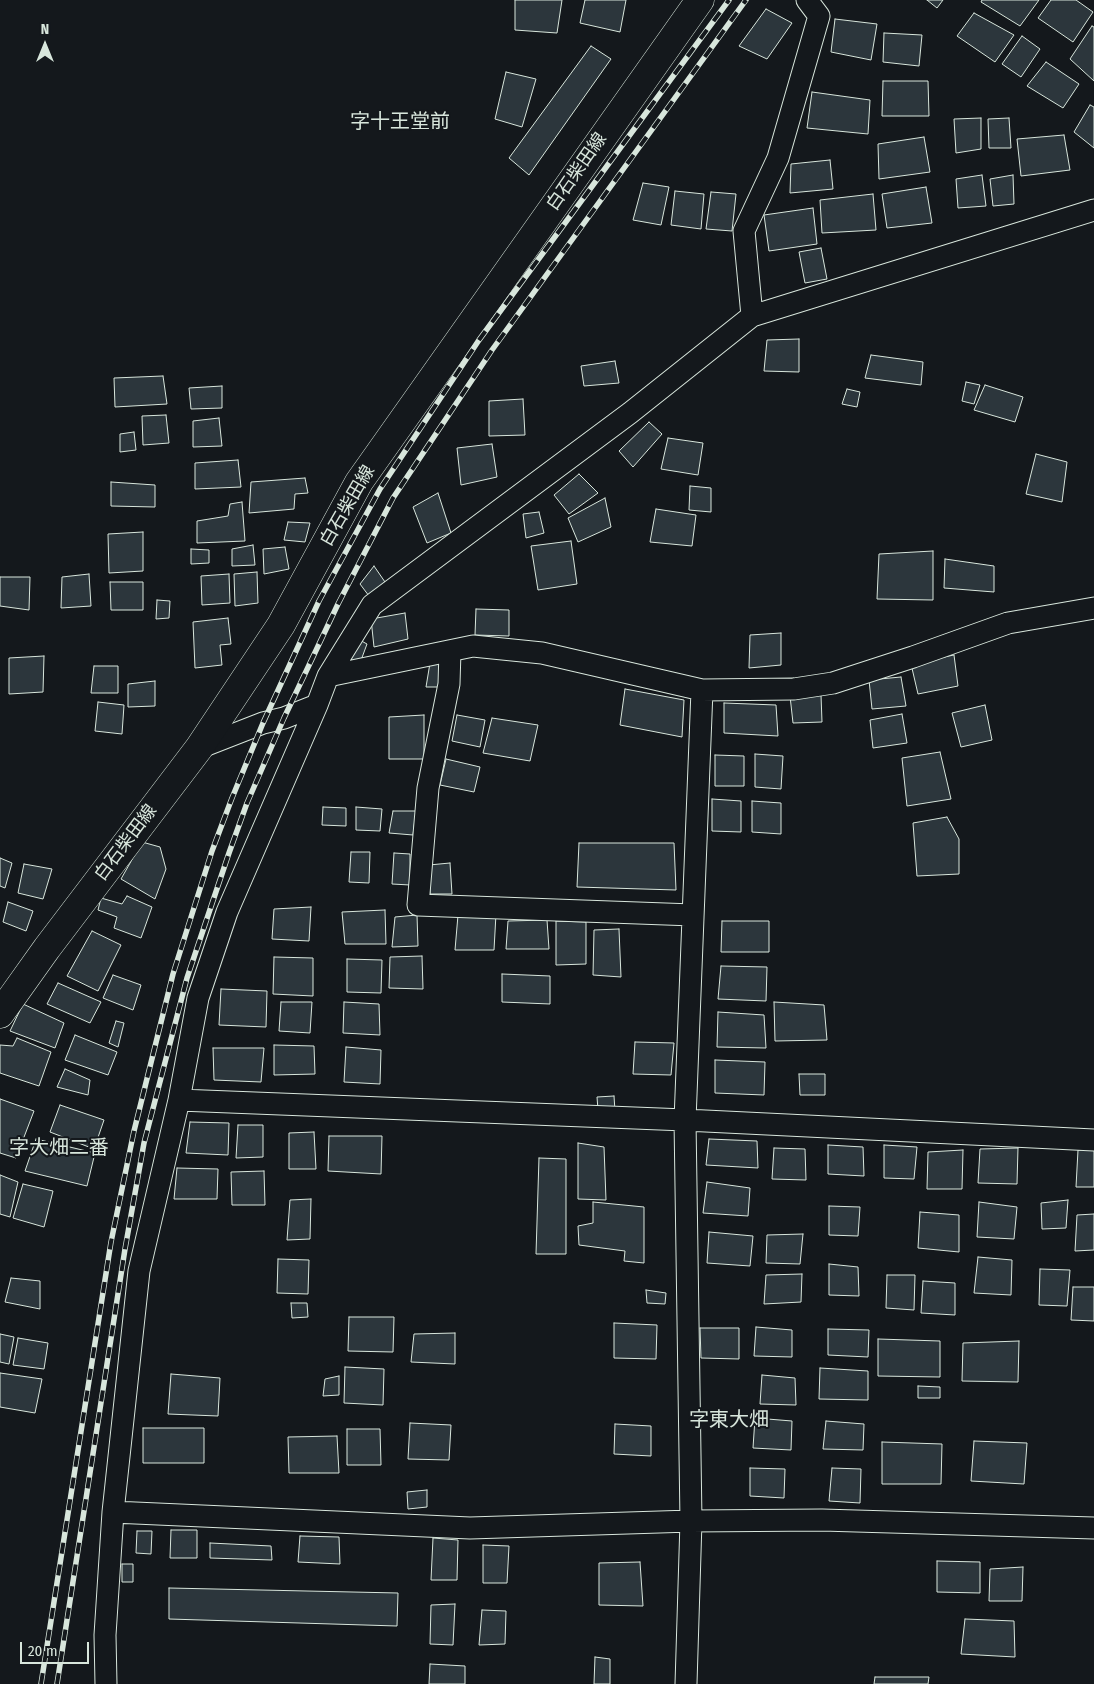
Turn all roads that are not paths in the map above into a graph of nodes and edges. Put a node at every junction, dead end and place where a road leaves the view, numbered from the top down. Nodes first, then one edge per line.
1 (700, 0) edge
2 (807, 0) edge
3 (1094, 210) edge
4 (752, 316) junction
5 (1094, 608) edge
6 (450, 651) junction
7 (328, 676) junction
8 (702, 690) junction
9 (317, 705) junction
10 (199, 748) junction
11 (693, 914) junction
12 (0, 1014) edge
13 (179, 1100) junction
14 (686, 1120) junction
15 (1094, 1140) edge
16 (113, 1512) junction
17 (691, 1521) junction
18 (1094, 1528) edge
19 (106, 1684) edge
20 (686, 1684) edge

1 - 10 main road, 白石柴田線
2 - 4 street
3 - 4 street
4 - 7 street
5 - 8 street
6 - 7 street
6 - 8 street
6 - 11 street
7 - 9 street
8 - 11 street
9 - 10 street
9 - 13 street
10 - 12 main road, 白石柴田線
11 - 14 street
13 - 14 street
13 - 16 street
14 - 15 street
14 - 17 street
16 - 17 street
16 - 19 street
17 - 18 street
17 - 20 street

